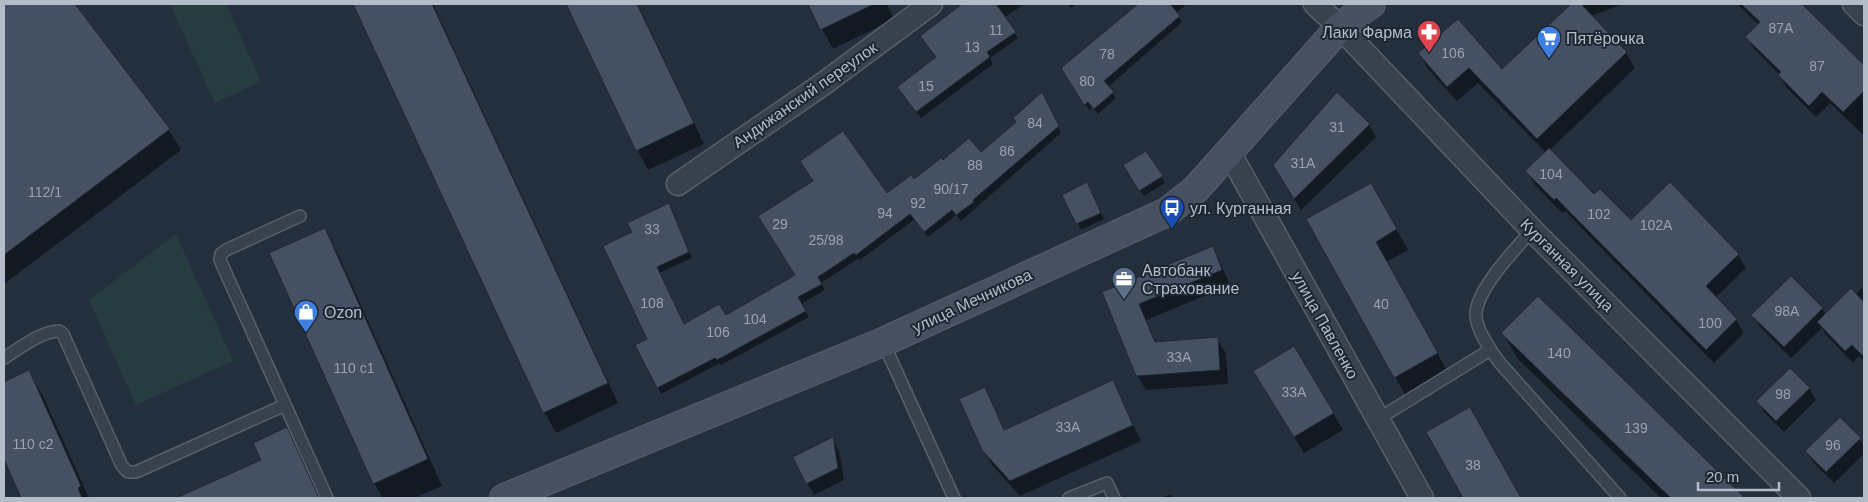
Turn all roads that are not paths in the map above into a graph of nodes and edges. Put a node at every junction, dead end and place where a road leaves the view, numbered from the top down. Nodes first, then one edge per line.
1 (931, 4) edge
2 (1315, 4) edge
3 (1371, 4) edge
4 (1854, 4) edge
5 (1864, 14) edge
6 (1340, 27) junction
7 (1229, 152) junction
8 (678, 184) dead end
9 (300, 216) dead end
10 (1532, 230) junction
11 (883, 342) junction
12 (1490, 350) junction
13 (4, 358) edge
14 (285, 405) junction
15 (1378, 419) junction
16 (327, 498) edge
17 (504, 498) edge
18 (954, 498) edge
19 (1068, 498) edge
20 (1114, 498) edge
21 (1422, 498) edge
22 (1620, 498) edge
23 (1799, 498) edge

1 - 8 street, Андижанский переулок
2 - 6 street, Курганная улица
3 - 6 main road, улица Мечникова
4 - 5 street
6 - 7 main road, улица Мечникова
6 - 10 street, Курганная улица
7 - 11 main road, улица Мечникова
7 - 15 street, улица Павленко
9 - 14 lane
10 - 12 lane
10 - 23 street, Курганная улица
11 - 17 main road, улица Мечникова
11 - 18 lane
12 - 15 lane
12 - 22 lane
13 - 14 lane
14 - 16 lane
15 - 21 street, улица Павленко
19 - 20 lane

